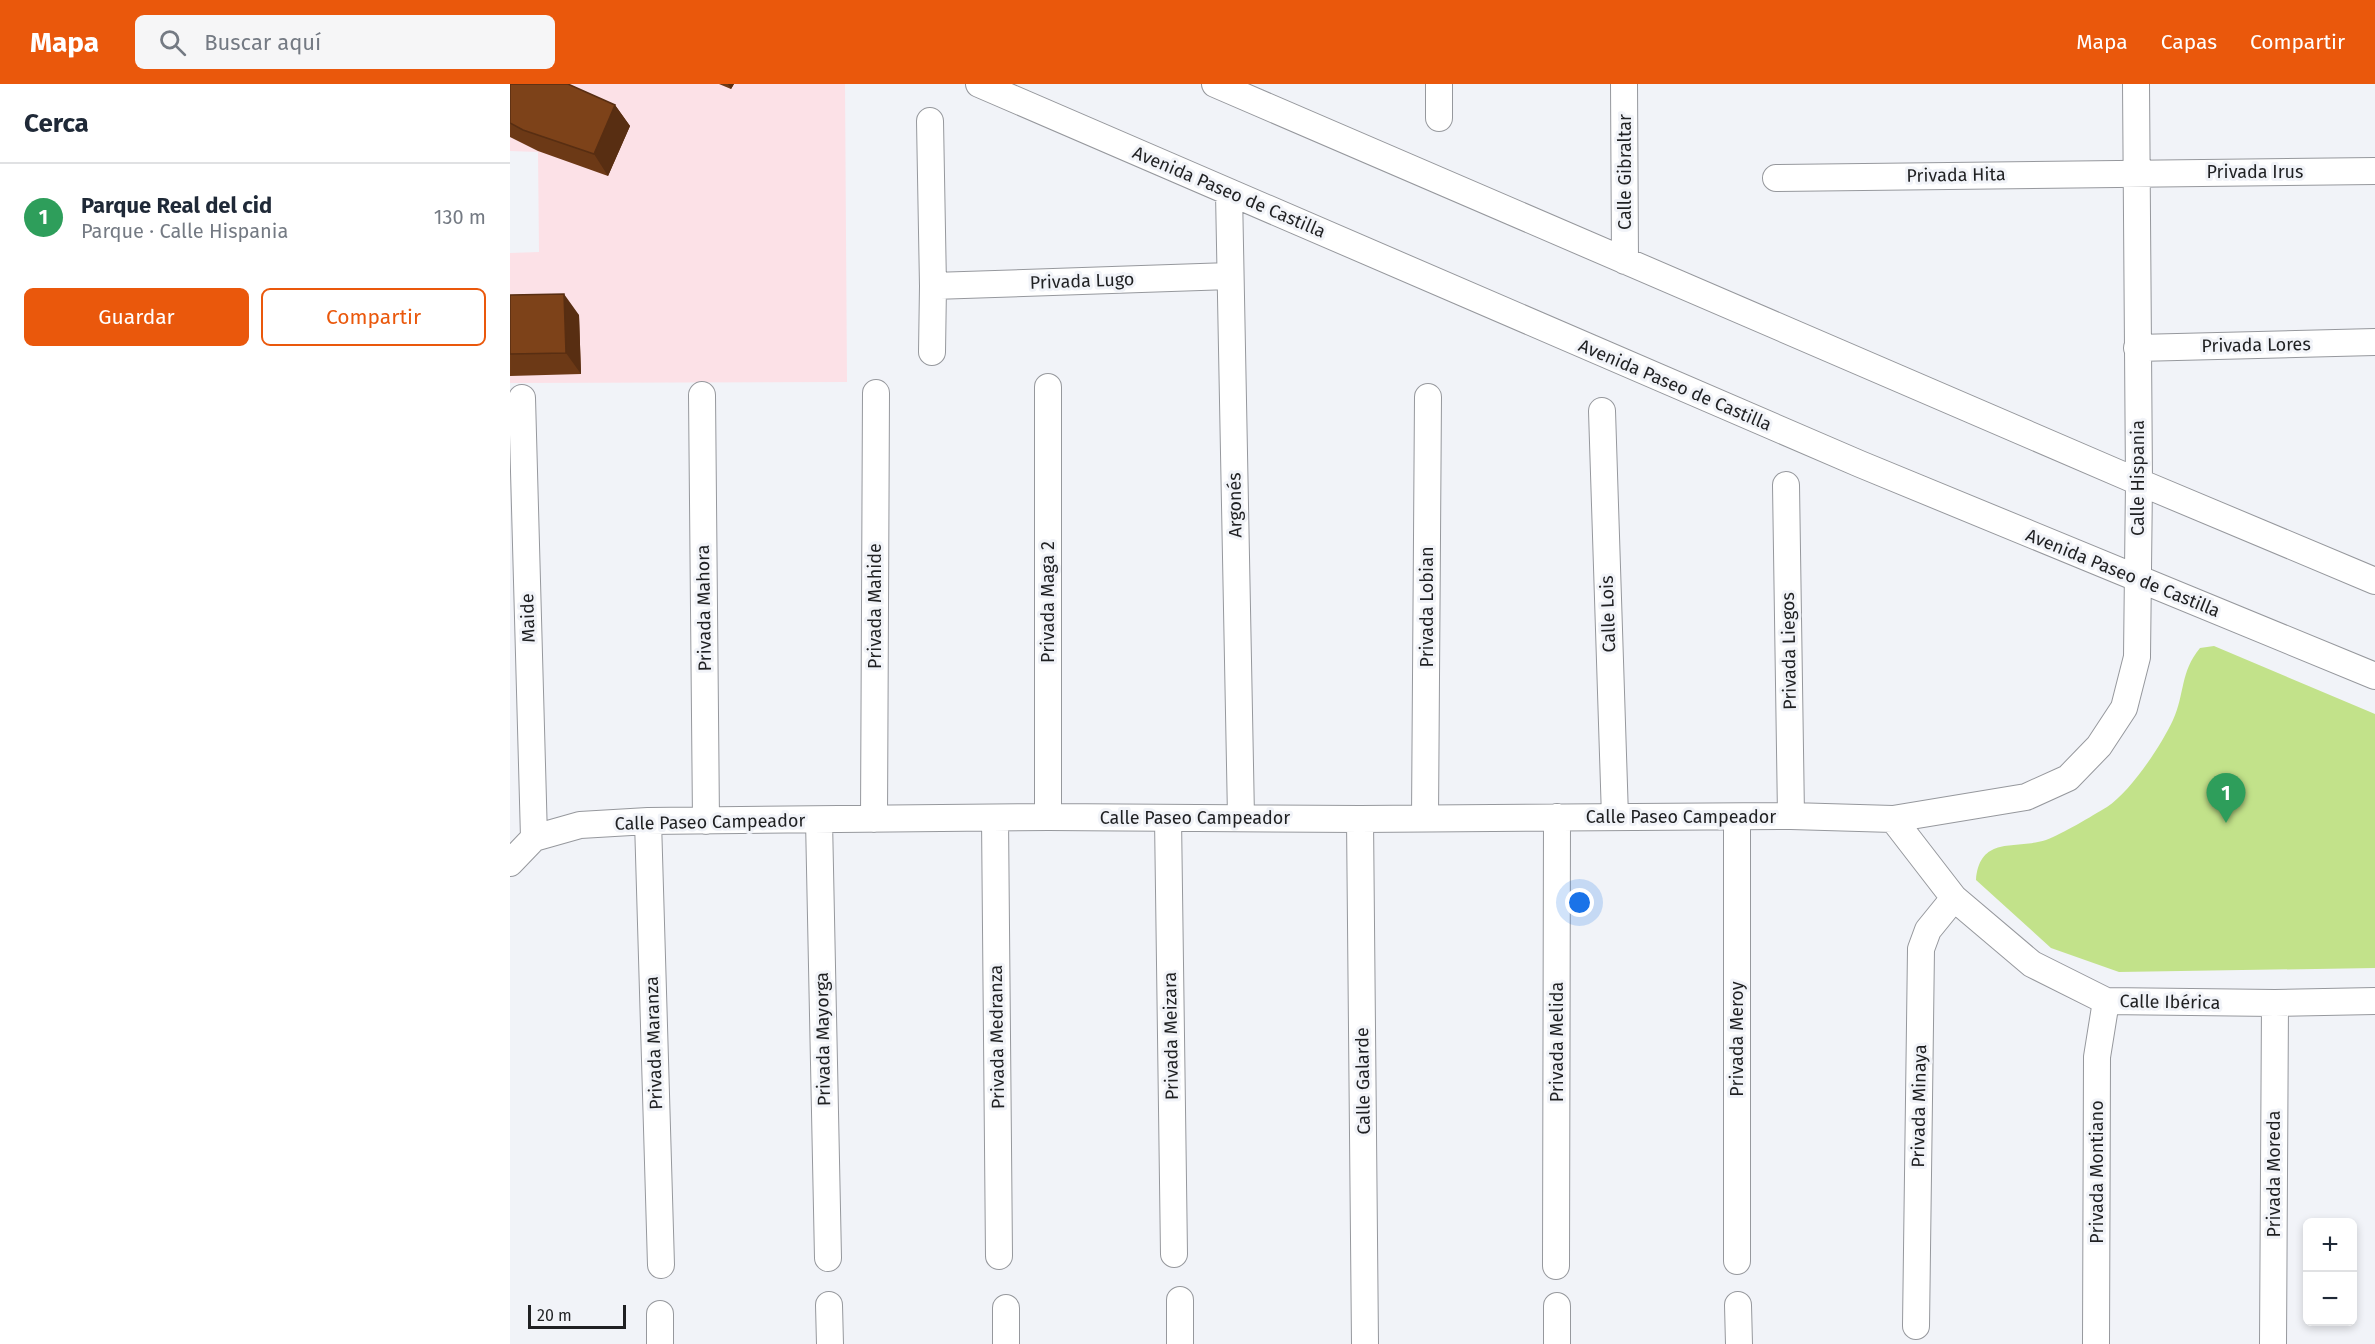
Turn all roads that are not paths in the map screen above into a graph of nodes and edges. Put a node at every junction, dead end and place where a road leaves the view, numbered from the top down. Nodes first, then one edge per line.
1 (979, 84) edge
2 (1215, 84) edge
3 (1439, 84) edge
4 (1624, 84) edge
5 (2136, 84) edge
6 (1439, 118) dead end
7 (930, 121) dead end
8 (2375, 171) edge
9 (2136, 172) junction
10 (1776, 178) dead end
11 (1229, 193) junction
12 (1625, 261) junction
13 (1230, 276) junction
14 (933, 286) junction
15 (2375, 342) edge
16 (2136, 348) junction
17 (932, 352) dead end
18 (1048, 387) dead end
19 (876, 393) dead end
20 (702, 395) dead end
21 (1428, 397) dead end
22 (522, 398) dead end
23 (1602, 411) dead end
24 (2139, 482) junction
25 (1786, 485) dead end
26 (2139, 580) junction
27 (2375, 581) edge
28 (2375, 676) edge
29 (1791, 816) junction
30 (1557, 817) junction
31 (1615, 817) junction
32 (995, 818) junction
33 (1048, 818) junction
34 (1168, 818) junction
35 (1241, 818) junction
36 (1425, 818) junction
37 (1737, 818) junction
38 (874, 819) junction
39 (1360, 819) junction
40 (1893, 819) junction
41 (819, 820) junction
42 (648, 821) junction
43 (706, 821) junction
44 (534, 838) junction
45 (510, 862) edge
46 (1954, 898) junction
47 (2375, 1000) edge
48 (2106, 1001) junction
49 (2274, 1003) junction
50 (1174, 1254) dead end
51 (999, 1256) dead end
52 (828, 1258) dead end
53 (1737, 1260) dead end
54 (661, 1265) dead end
55 (1556, 1266) dead end
56 (1180, 1300) dead end
57 (829, 1305) dead end
58 (1738, 1305) dead end
59 (1557, 1306) dead end
60 (1006, 1308) dead end
61 (660, 1314) dead end
62 (1916, 1326) dead end
63 (660, 1344) edge
64 (830, 1344) edge
65 (1006, 1344) edge
66 (1180, 1344) edge
67 (1365, 1344) edge
68 (1557, 1344) edge
69 (1738, 1344) edge
70 (2096, 1344) edge
71 (2273, 1344) edge

1 - 11 street, Avenida Paseo de Castilla
2 - 12 street
3 - 6 street
4 - 12 street, Calle Gibraltar
5 - 9 street, Calle Hispania
7 - 14 street
8 - 9 street, Privada Irus
9 - 10 street, Privada Hita
9 - 16 street, Calle Hispania
11 - 13 street, Argonés
11 - 26 street, Avenida Paseo de Castilla
12 - 24 street
13 - 14 street, Privada Lugo
13 - 35 street, Argonés
14 - 17 street
15 - 16 street, Privada Lores
16 - 24 street, Calle Hispania
18 - 33 street, Privada Maga 2
19 - 38 street, Privada Mahide
20 - 43 street, Privada Mahora
21 - 36 street, Privada Lobian
22 - 44 street, Maide
23 - 31 street, Calle Lois
24 - 26 street, Calle Hispania
24 - 27 street
25 - 29 street, Privada Liegos
26 - 28 street, Avenida Paseo de Castilla
26 - 40 street, Calle Hispania
29 - 37 street, Calle Paseo Campeador
29 - 40 street, Calle Paseo Campeador
30 - 31 street, Calle Paseo Campeador
30 - 36 street, Calle Paseo Campeador
30 - 55 street, Privada Melida
31 - 37 street, Calle Paseo Campeador
32 - 33 street, Calle Paseo Campeador
32 - 38 street, Calle Paseo Campeador
32 - 51 street, Privada Medranza
33 - 34 street, Calle Paseo Campeador
34 - 35 street, Calle Paseo Campeador
34 - 50 street, Privada Meizara
35 - 39 street, Calle Paseo Campeador
36 - 39 street, Calle Paseo Campeador
37 - 53 street, Privada Meroy
38 - 41 street, Calle Paseo Campeador
39 - 67 street, Calle Galarde
40 - 46 street, Calle Ibérica
41 - 43 street, Calle Paseo Campeador
41 - 52 street, Privada Mayorga
42 - 43 street, Calle Paseo Campeador
42 - 44 street, Calle Paseo Campeador
42 - 54 street, Privada Maranza
44 - 45 street, Calle Paseo Campeador
46 - 48 street, Calle Ibérica
46 - 62 street, Privada Minaya
47 - 49 street, Calle Ibérica
48 - 49 street, Calle Ibérica
48 - 70 street, Privada Montiano
49 - 71 street, Privada Moreda
56 - 66 street
57 - 64 street
58 - 69 street
59 - 68 street
60 - 65 street
61 - 63 street

